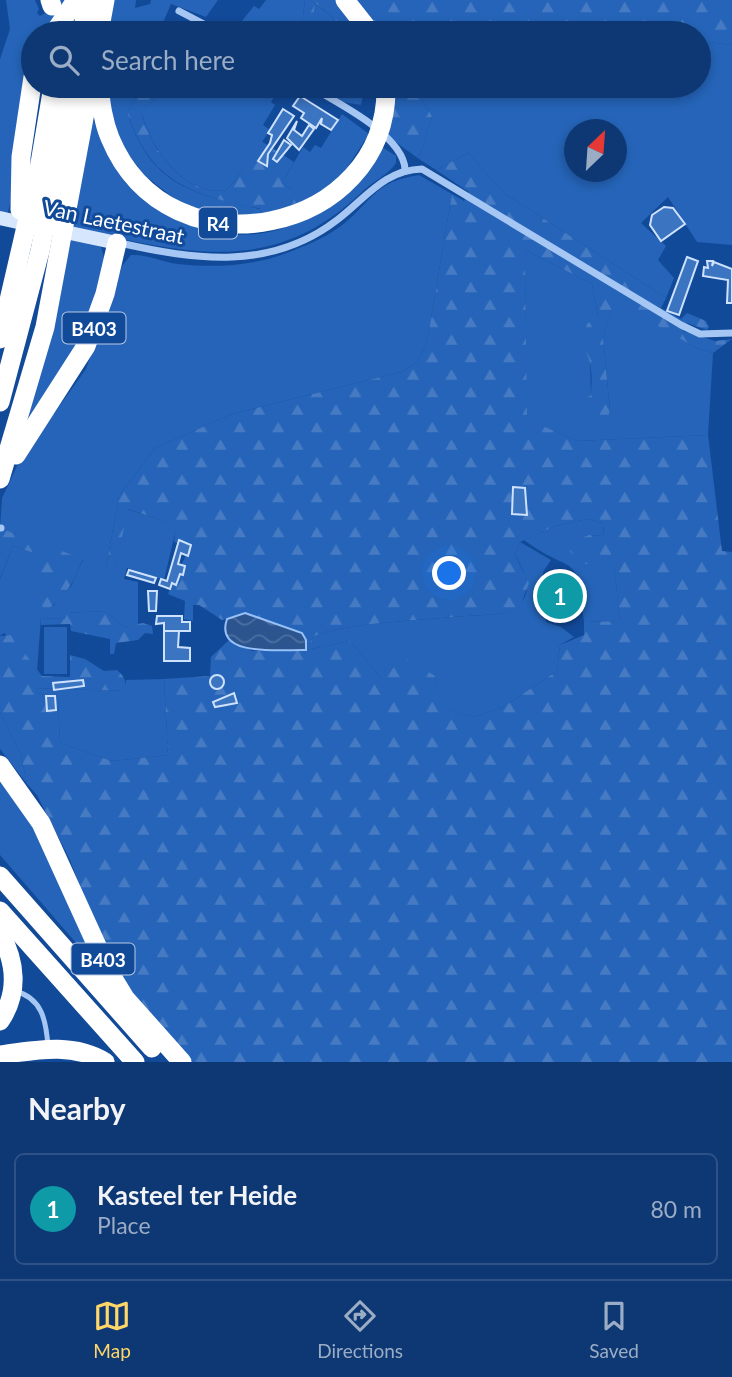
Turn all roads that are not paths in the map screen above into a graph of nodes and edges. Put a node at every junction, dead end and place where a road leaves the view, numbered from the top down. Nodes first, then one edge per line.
1 (76, 0) edge
2 (88, 0) edge
3 (105, 0) edge
4 (345, 0) edge
5 (179, 11) dead end
6 (62, 21) edge
7 (84, 21) edge
8 (101, 21) edge
9 (198, 21) edge
10 (362, 21) edge
11 (30, 98) edge
12 (50, 98) edge
13 (69, 98) edge
14 (85, 98) edge
15 (101, 98) edge
16 (329, 98) edge
17 (386, 98) edge
18 (379, 133) junction
19 (405, 169) junction
20 (41, 204) junction
21 (0, 218) edge
22 (117, 243) junction
23 (32, 251) junction
24 (40, 291) junction
25 (732, 333) edge
26 (0, 339) edge
27 (0, 402) edge
28 (0, 449) edge
29 (0, 481) edge
30 (0, 765) edge
31 (0, 876) edge
32 (0, 911) edge
33 (0, 933) edge
34 (13, 990) junction
35 (0, 1021) edge
36 (48, 1049) junction
37 (0, 1055) edge
38 (105, 1062) edge
39 (135, 1062) edge
40 (164, 1062) edge
41 (182, 1062) edge

1 - 6 highway
2 - 7 highway
3 - 8 highway
4 - 10 highway
5 - 9 street
11 - 20 highway
12 - 20 highway
13 - 20 highway, B403
14 - 20 highway, B403
15 - 18 highway, R4
16 - 18 street
17 - 18 highway, R4
18 - 19 street
19 - 22 street, Van Laetestraat
19 - 25 street
20 - 23 highway, B403
20 - 23 highway
21 - 22 main road, Van Laetestraat
22 - 29 highway, B403
23 - 24 highway, B403
23 - 26 highway
24 - 27 highway, B403
24 - 28 highway, B403
24 - 29 highway, B403
30 - 41 highway, B403
31 - 40 highway
32 - 39 highway
33 - 34 highway
34 - 35 highway
34 - 36 lane
36 - 37 highway
36 - 38 highway

